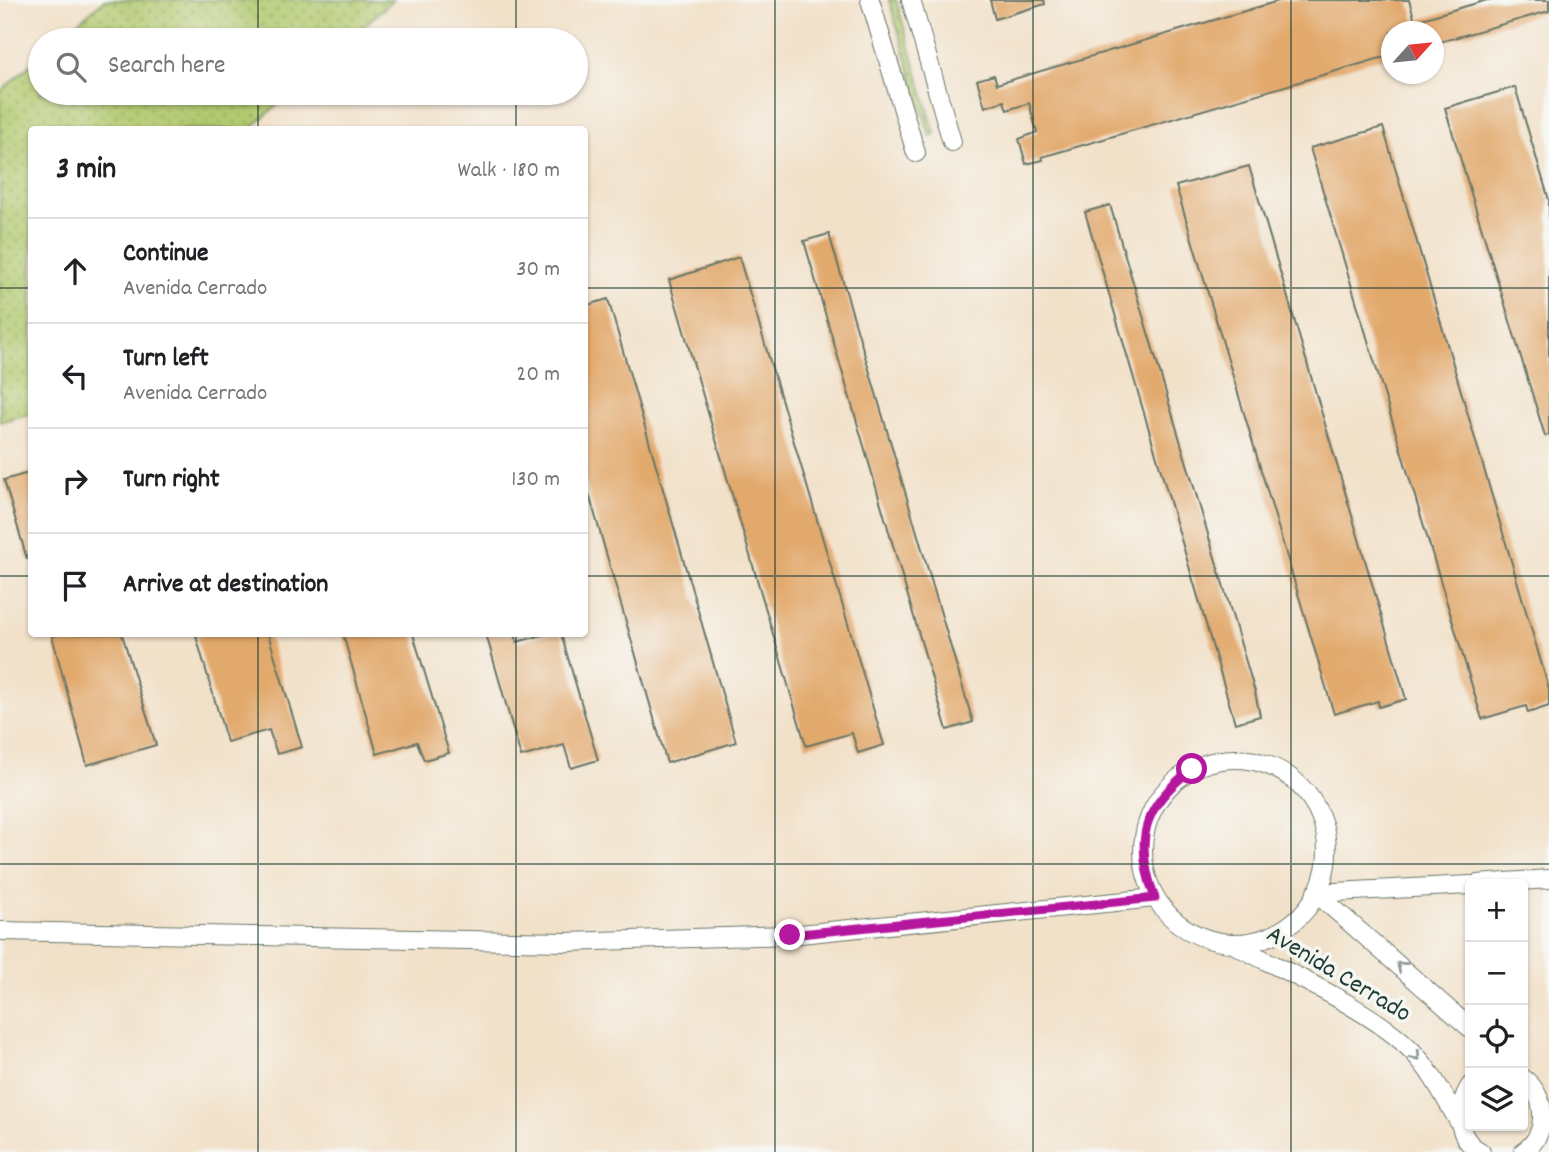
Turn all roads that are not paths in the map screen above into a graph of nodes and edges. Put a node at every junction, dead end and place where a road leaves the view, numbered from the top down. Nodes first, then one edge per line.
1 (870, 0) edge
2 (911, 0) edge
3 (952, 142) dead end
4 (916, 153) dead end
5 (1549, 880) edge
6 (1528, 881) edge
7 (1465, 885) edge
8 (1316, 893) junction
9 (1155, 898) junction
10 (0, 931) edge
11 (1233, 944) junction
12 (1465, 1024) edge
13 (1528, 1082) edge
14 (1528, 1083) edge
15 (1465, 1097) edge
16 (1549, 1103) edge
17 (1460, 1124) junction
18 (1534, 1144) edge
19 (1472, 1150) edge

1 - 4 street
2 - 3 street
5 - 6 street
7 - 8 street
8 - 9 street, Avenida Cerrado
8 - 11 street, Avenida Cerrado
12 -> 8 street, Avenida Cerrado
9 - 10 street
9 - 11 street, Avenida Cerrado
11 -> 17 street, Avenida Cerrado
13 - 16 street
14 - 18 street
15 - 17 street
17 - 19 street, Avenida Cerrado

